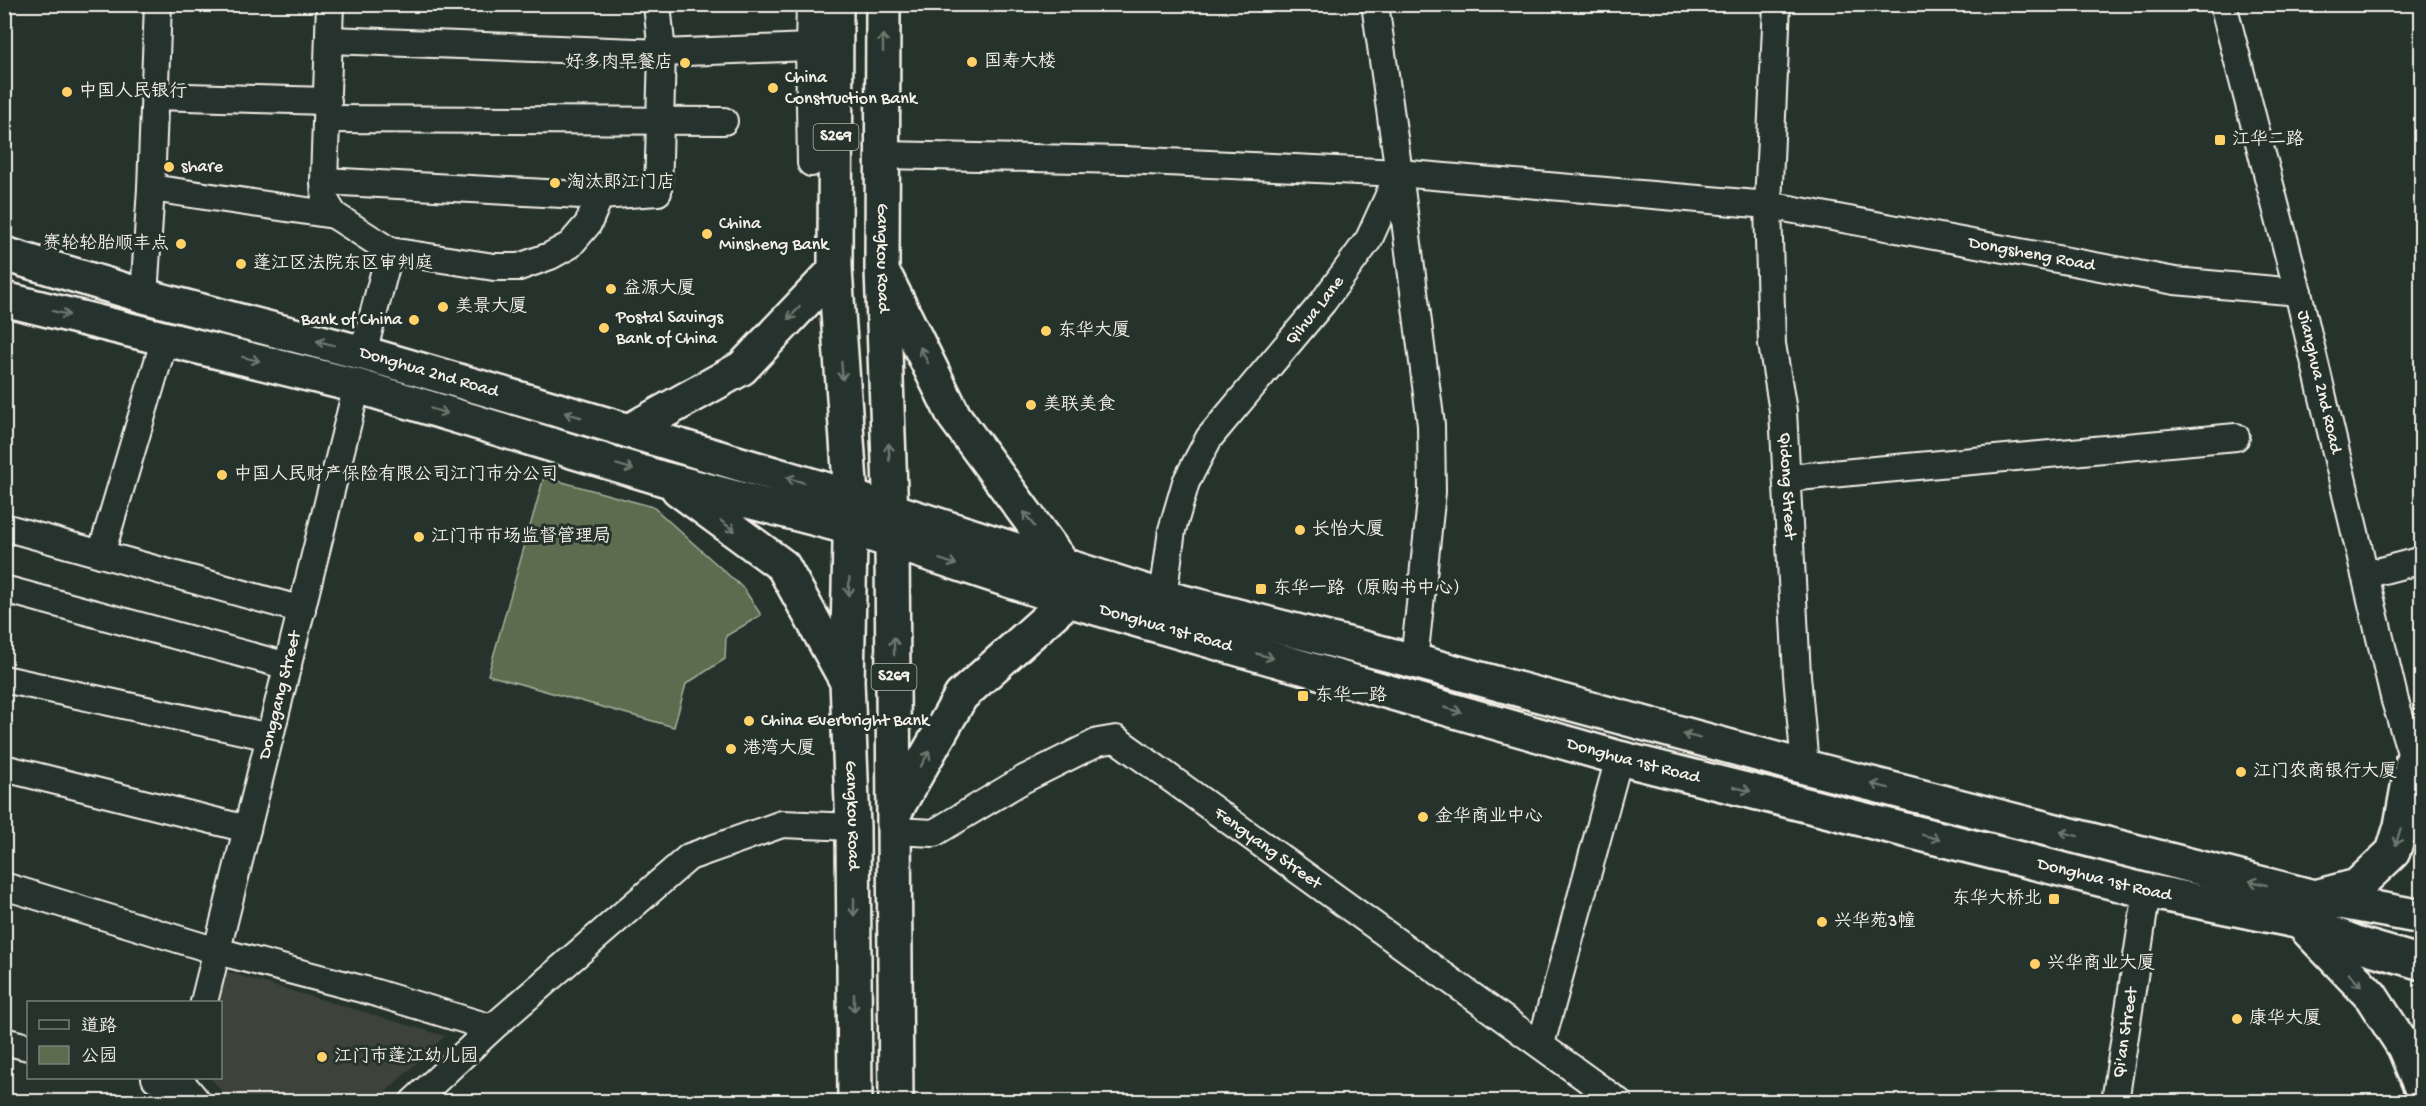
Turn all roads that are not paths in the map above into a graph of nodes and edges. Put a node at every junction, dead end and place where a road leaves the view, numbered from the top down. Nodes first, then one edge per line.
1 (158, 4) edge
2 (330, 4) edge
3 (657, 4) edge
4 (810, 4) edge
5 (837, 4) edge
6 (883, 4) edge
7 (1375, 4) edge
8 (1777, 4) edge
9 (2223, 4) edge
10 (330, 40) junction
11 (808, 47) junction
12 (662, 53) junction
13 (154, 96) junction
14 (327, 110) junction
15 (662, 120) junction
16 (724, 121) dead end
17 (836, 134) junction
18 (883, 144) junction
19 (811, 163) joint
20 (1399, 173) junction
21 (324, 181) junction
22 (152, 188) junction
23 (600, 195) junction
24 (1768, 205) junction
25 (836, 207) junction
26 (333, 215) junction
27 (390, 251) junction
28 (4, 254) edge
29 (882, 269) junction
30 (835, 270) junction
31 (2298, 292) junction
32 (144, 296) junction
33 (4, 298) edge
34 (165, 338) junction
35 (363, 353) junction
36 (357, 386) junction
37 (629, 431) junction
38 (2236, 437) dead end
39 (1787, 478) junction
40 (664, 479) junction
41 (892, 510) junction
42 (851, 513) junction
43 (4, 527) edge
44 (892, 544) junction
45 (101, 554) junction
46 (2421, 560) edge
47 (1064, 566) junction
48 (2365, 575) junction
49 (4, 589) edge
50 (1163, 597) junction
51 (1068, 600) junction
52 (302, 610) junction
53 (1414, 661) junction
54 (288, 666) junction
55 (4, 679) edge
56 (847, 681) junction
57 (270, 737) junction
58 (1620, 758) junction
59 (2417, 766) edge
60 (1805, 767) junction
61 (4, 768) edge
62 (2421, 808) edge
63 (895, 820) junction
64 (853, 827) junction
65 (247, 829) junction
66 (4, 886) edge
67 (2147, 891) junction
68 (2308, 910) junction
69 (2421, 917) edge
70 (854, 944) junction
71 (896, 946) junction
72 (217, 951) junction
73 (2421, 963) edge
74 (204, 1001) edge
75 (492, 1028) junction
76 (4, 1041) edge
77 (1541, 1044) junction
78 (27, 1047) edge
79 (161, 1079) edge
80 (189, 1088) edge
81 (2421, 1090) edge
82 (413, 1101) edge
83 (855, 1101) edge
84 (896, 1101) edge
85 (1619, 1101) edge
86 (2115, 1101) edge

1 - 13 street
2 - 10 street
3 - 12 street
4 - 11 street
5 - 17 main road, Gangkou Road / S269
18 -> 6 main road, Gangkou Road / S269
7 - 20 street
8 - 24 street, Qidong Street
9 - 31 street, Jianghua 2nd Road
10 - 12 street
10 - 14 street
11 - 12 street
11 - 19 street
12 - 15 street
13 - 14 street
13 - 22 street
14 - 15 street
14 - 21 street
15 - 16 street
15 - 23 street
17 - 18 main road
17 - 25 main road, Gangkou Road / S269
18 - 20 street, Dongsheng Road
18 - 29 main road, Gangkou Road / S269
19 - 25 main road
20 - 24 street, Dongsheng Road
20 - 50 street, Qihua Lane
20 - 53 street
21 - 23 street
21 - 26 street
22 - 26 street
22 - 32 street
23 - 27 street
24 - 31 street, Dongsheng Road
24 - 39 street, Qidong Street
25 - 30 main road, Gangkou Road / S269
26 - 27 street
27 - 35 street
28 - 32 main road, Donghua 2nd Road
41 -> 29 main road, Gangkou Road / S269
47 -> 29 main road
30 -> 37 main road
30 -> 42 main road, Gangkou Road / S269
31 - 48 street, Jianghua 2nd Road
35 -> 32 main road, Donghua 2nd Road
33 -> 34 main road, Donghua 2nd Road
34 -> 36 main road, Donghua 2nd Road
34 - 45 street
37 -> 35 main road, Donghua 2nd Road
36 -> 40 main road, Donghua 2nd Road
36 - 52 street, Donggang Street
42 -> 37 main road, Donghua 2nd Road
38 - 39 street
39 - 60 street, Qidong Street
40 - 42 main road, Donghua 2nd Road
40 -> 56 main road
41 - 42 main road, Donghua 1st Road
41 - 44 main road, S269
41 - 47 main road, Donghua 1st Road
42 - 44 main road, Donghua 1st Road
42 -> 56 main road, Gangkou Road / S269
43 - 45 street
44 -> 51 main road, Donghua 1st Road
63 -> 44 main road, S269
45 - 52 street
46 - 48 street
47 - 50 main road, Donghua 1st Road
48 - 59 street, Jianghua 2nd Road
49 - 54 street
50 - 53 main road, Donghua 1st Road
51 -> 58 main road, Donghua 1st Road
63 -> 51 main road
52 - 54 street, Donggang Street
60 -> 53 main road, Donghua 1st Road
54 - 57 street, Donggang Street
55 - 57 street
56 - 64 main road, Gangkou Road / S269
57 - 65 street, Donggang Street
58 -> 67 main road, Donghua 1st Road
58 - 77 street
59 - 62 street, Jianghua 2nd Road
59 -> 68 main road
68 -> 60 main road, Donghua 1st Road
61 - 65 street
63 - 71 main road, S269
63 - 77 street, Fengyang Street
64 -> 70 main road, Gangkou Road / S269
64 - 75 street
65 - 72 street, Donggang Street
66 - 72 street
67 - 68 main road, Donghua 1st Road
67 - 86 street, Qi'an Street
68 - 69 main road, Donghua 1st Road
68 - 73 main road, Donghua 1st Road
68 -> 81 main road
70 - 71 main road
70 -> 83 main road, Gangkou Road / S269
71 - 84 main road, S269
72 - 74 street, Donggang Street
72 - 75 street
75 - 82 street
76 - 78 street
77 - 85 street, Fengyang Street
79 - 80 street

